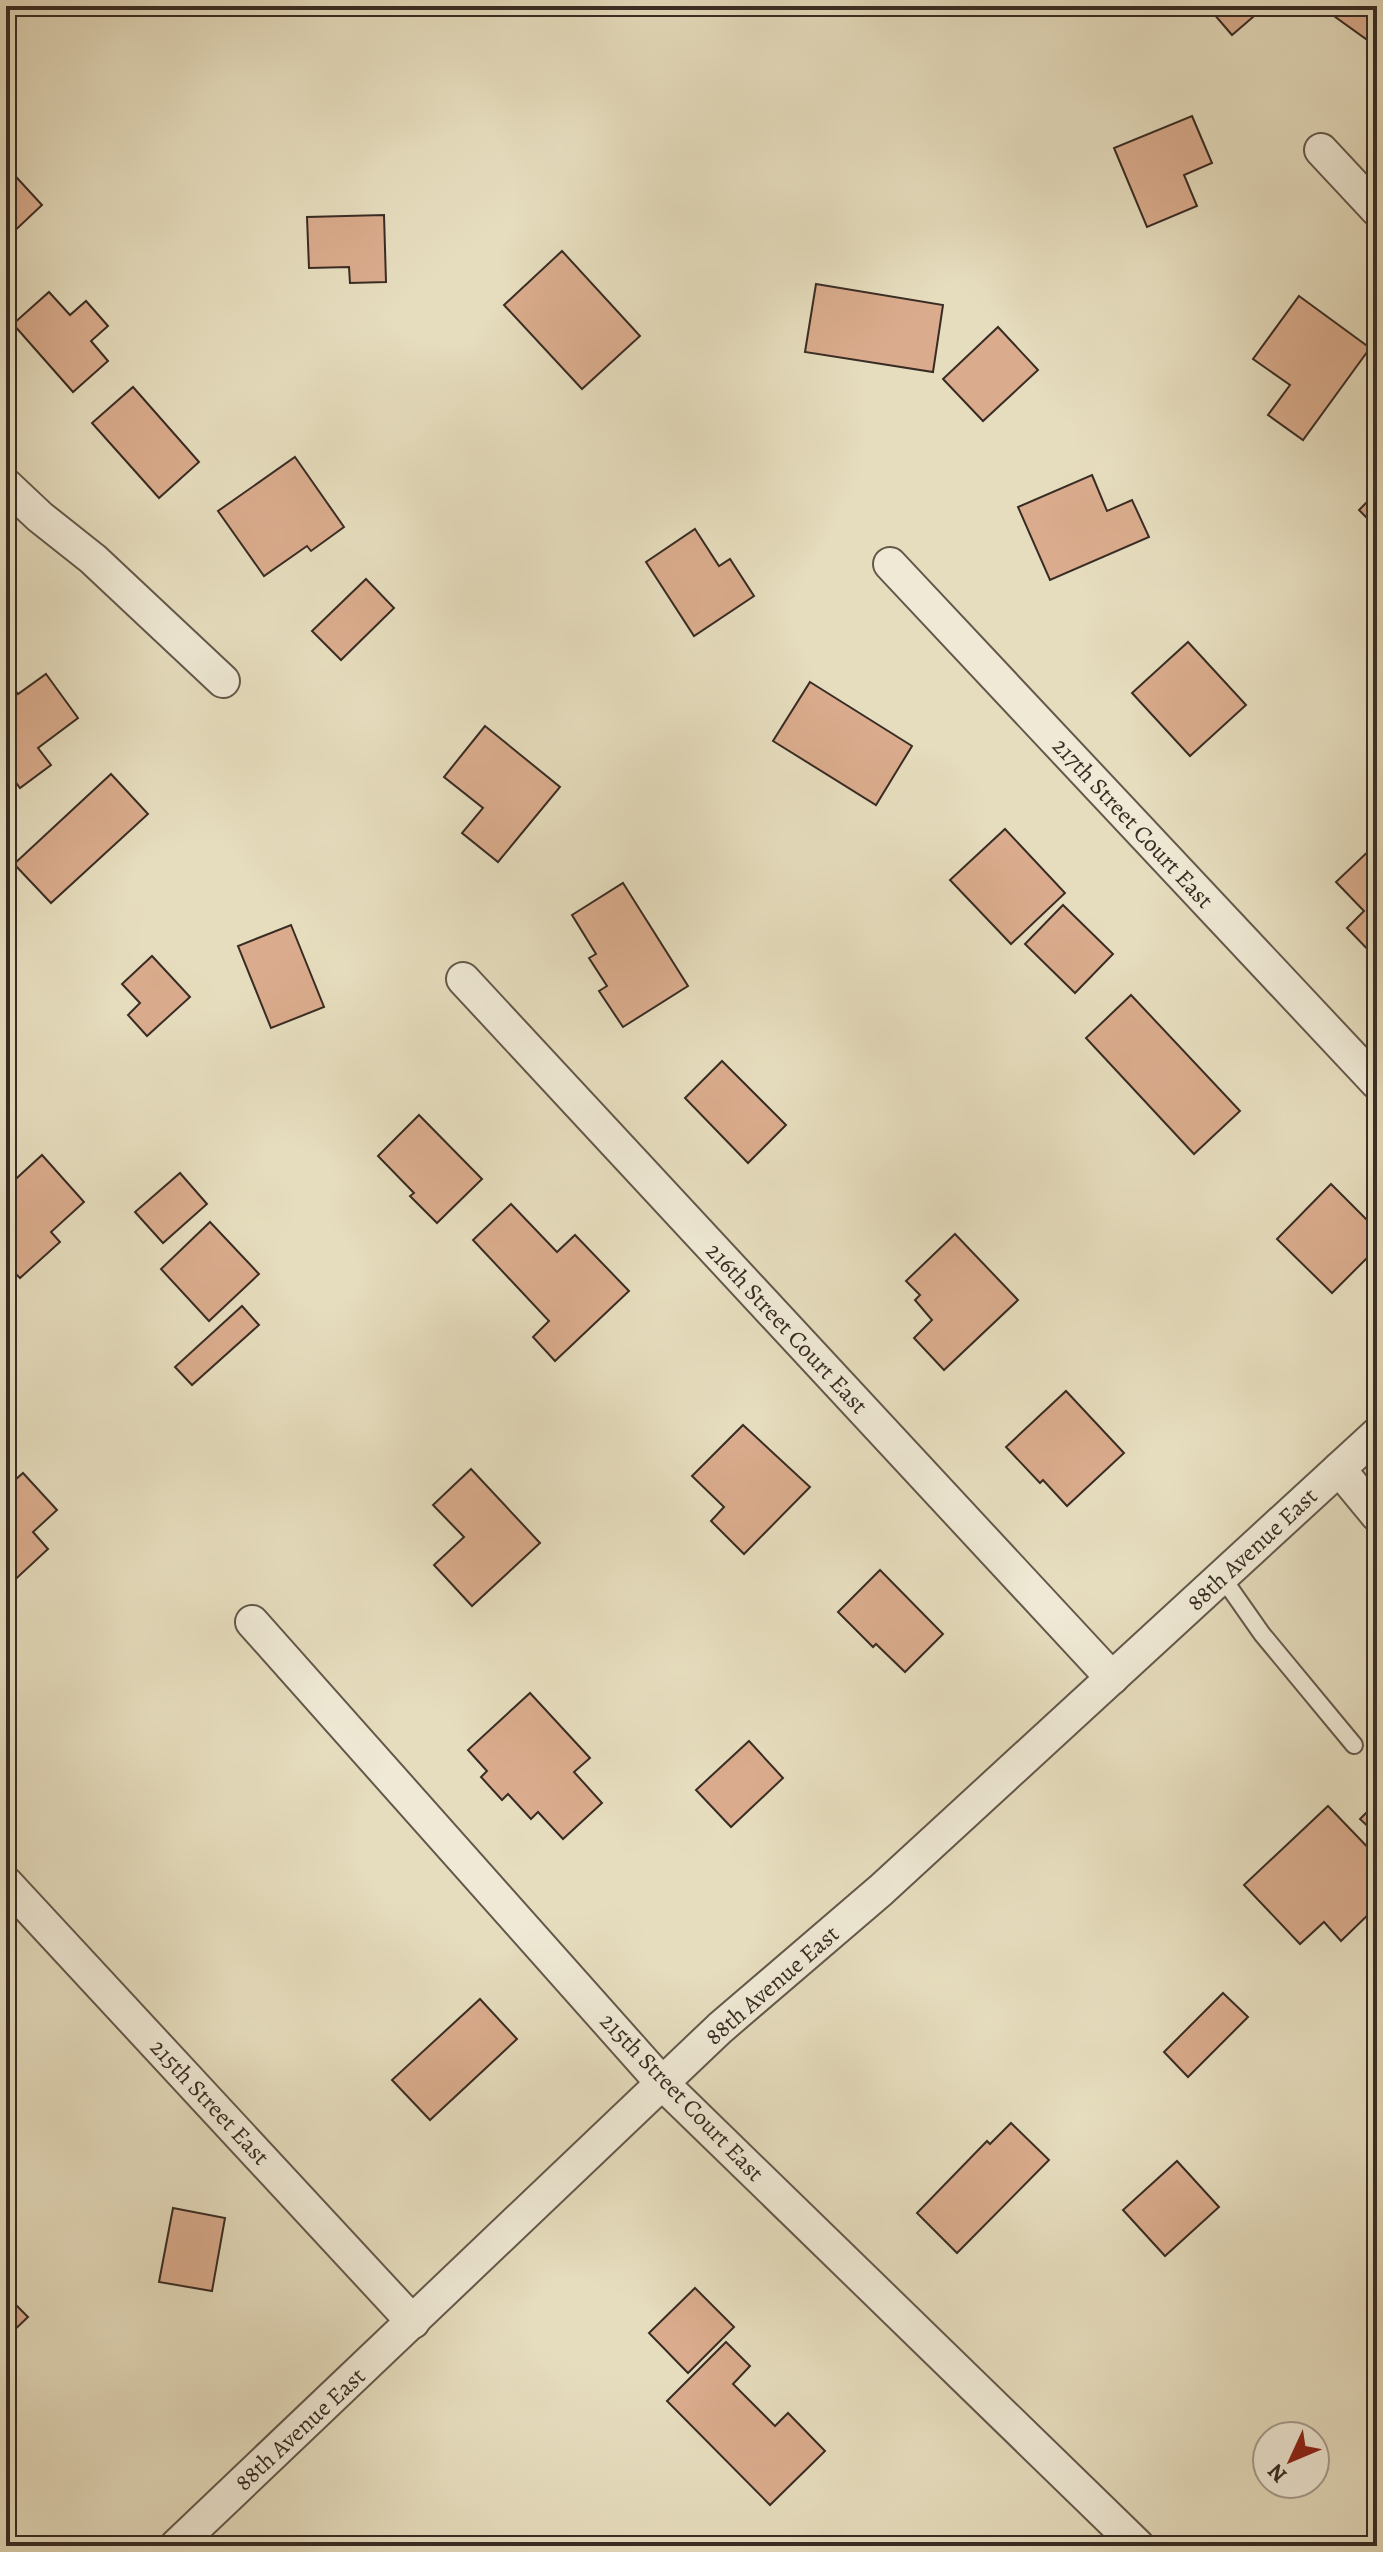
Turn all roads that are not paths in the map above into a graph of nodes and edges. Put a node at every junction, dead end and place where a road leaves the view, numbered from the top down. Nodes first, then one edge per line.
1 (1321, 150) dead end
2 (1377, 210) edge
3 (6, 485) edge
4 (890, 564) dead end
5 (223, 681) dead end
6 (463, 979) dead end
7 (1377, 1083) edge
8 (1377, 1434) edge
9 (1339, 1469) junction
10 (1377, 1515) edge
11 (1222, 1577) junction
12 (252, 1622) dead end
13 (1112, 1678) junction
14 (1354, 1745) dead end
15 (6, 1883) edge
16 (663, 2084) junction
17 (413, 2322) junction
18 (176, 2546) edge
19 (1138, 2546) edge

1 - 2 street
3 - 5 street
4 - 7 street, 217th Street Court East
6 - 13 street, 216th Street Court East
8 - 9 street, 88th Avenue East
9 - 10 street
9 - 11 street, 88th Avenue East
11 - 13 street, 88th Avenue East
11 - 14 lane
12 - 16 street, 215th Street Court East
13 - 16 street, 88th Avenue East
15 - 17 street, 215th Street East
16 - 17 street, 88th Avenue East
16 - 19 street, 215th Street Court East
17 - 18 street, 88th Avenue East

